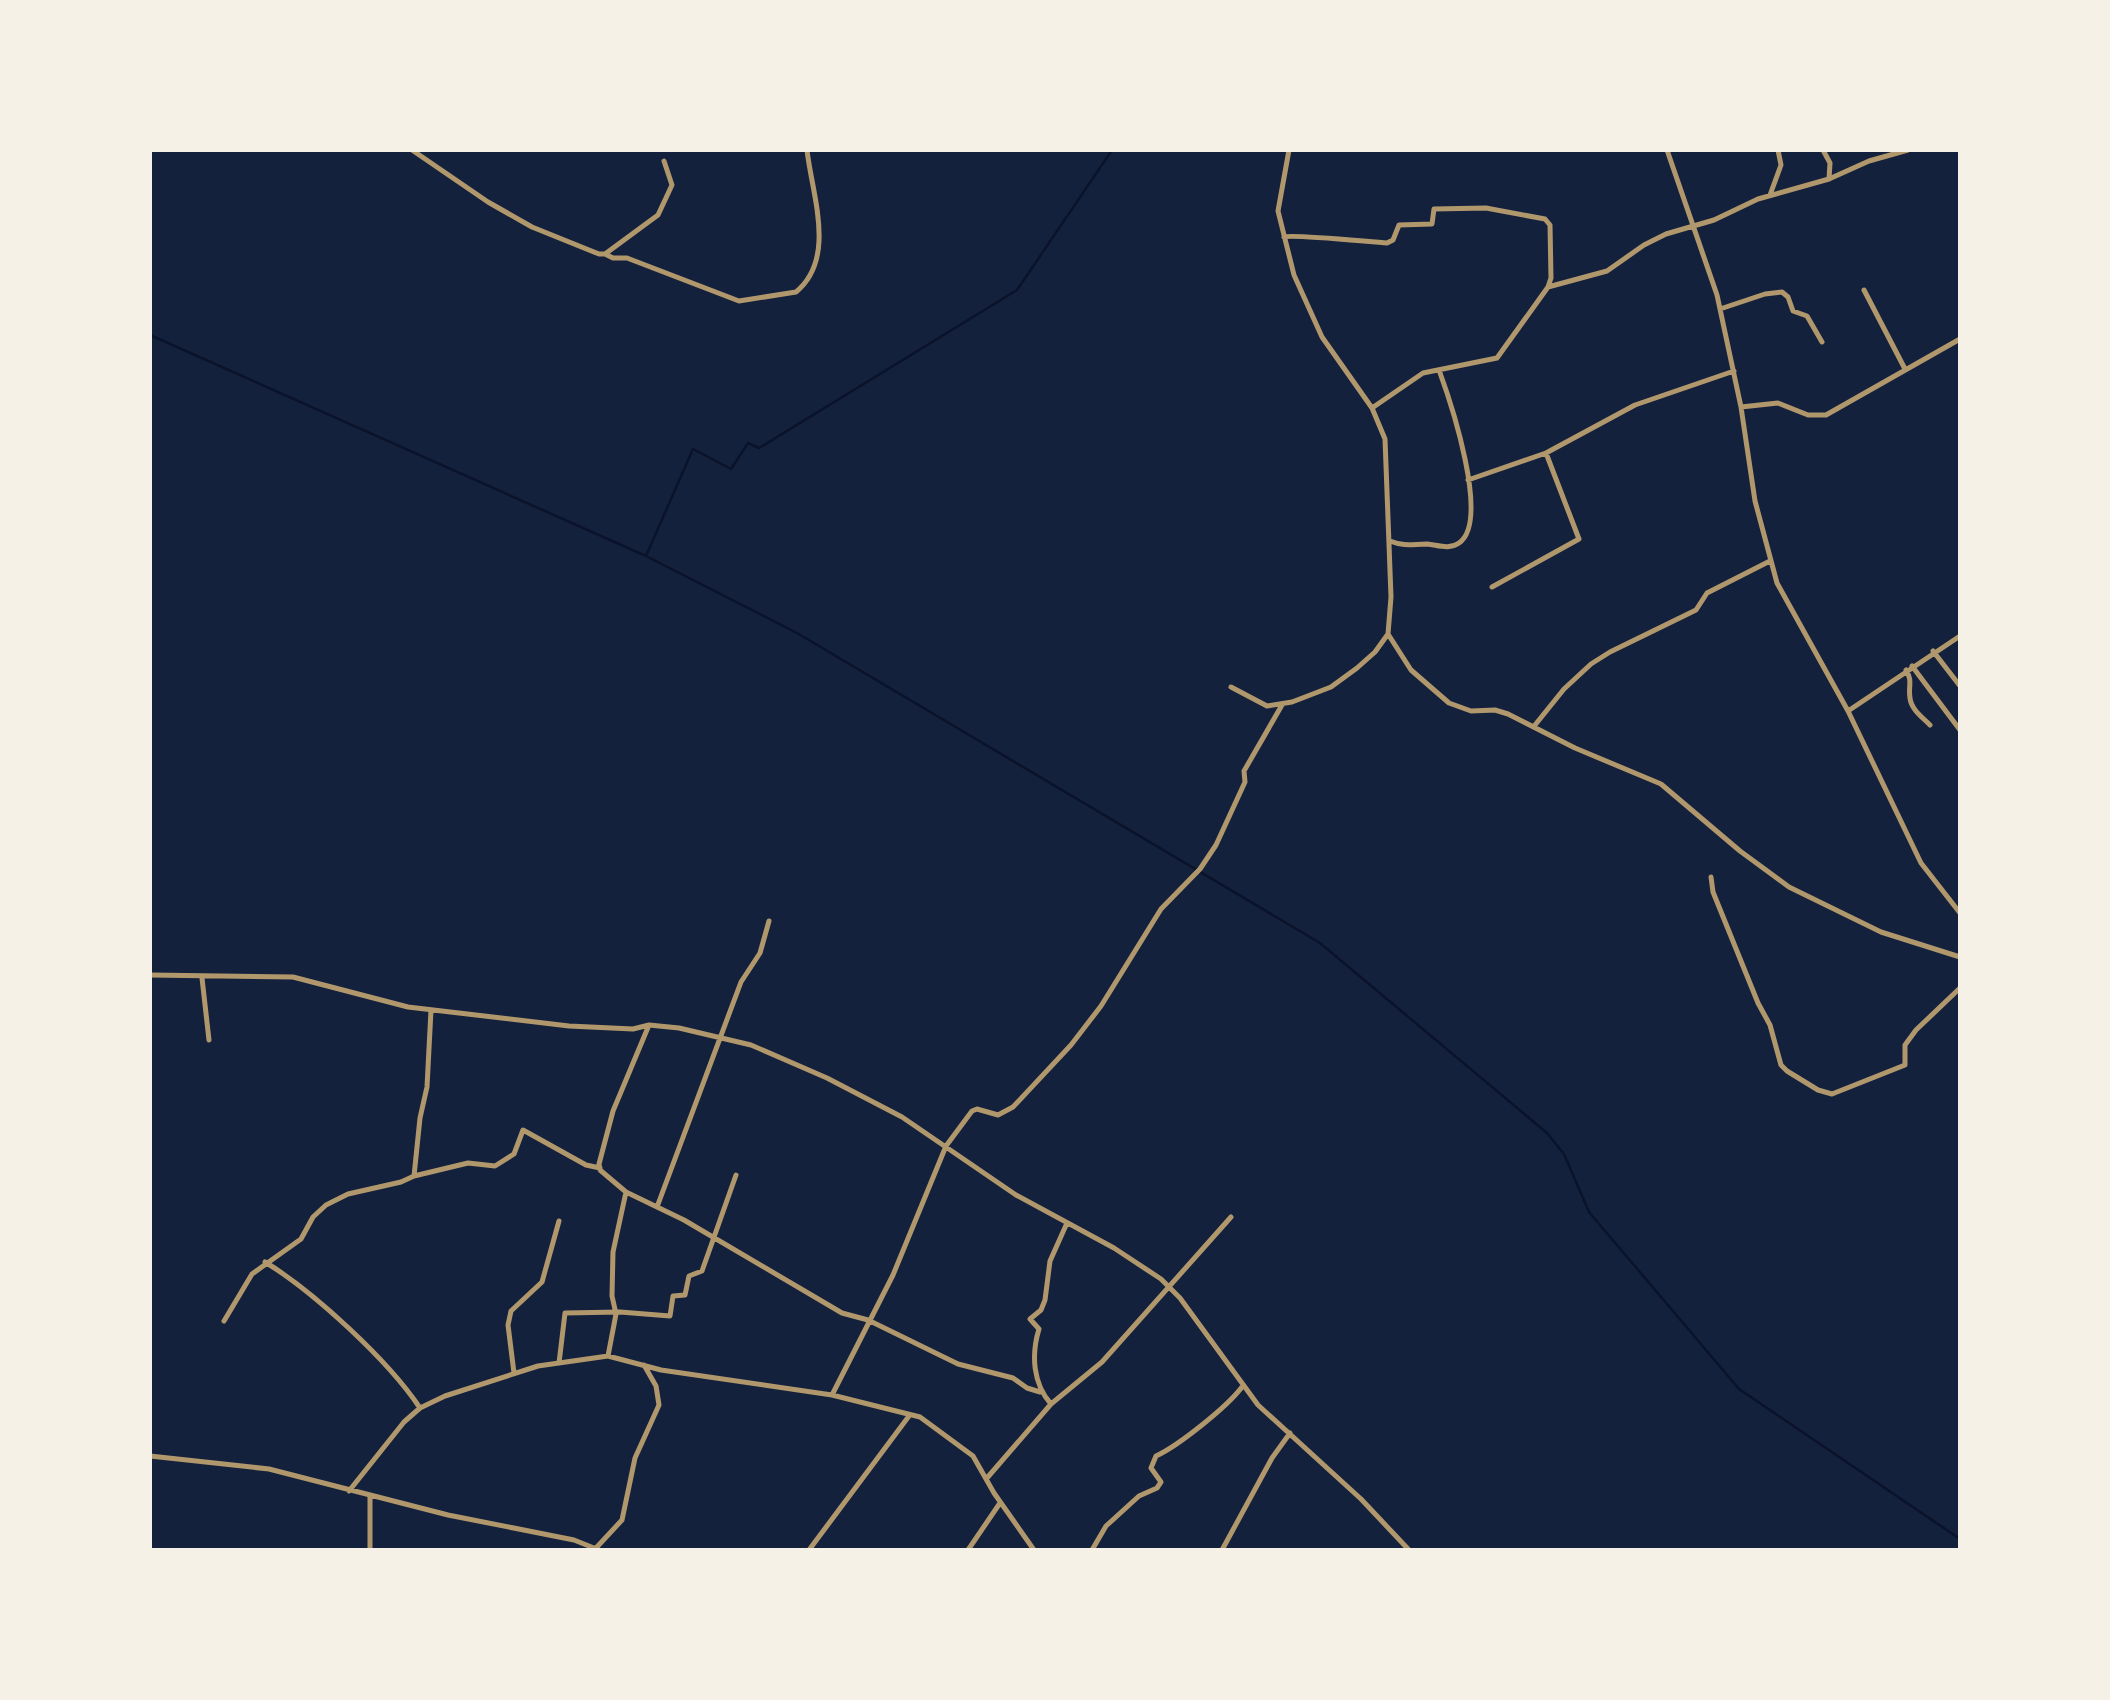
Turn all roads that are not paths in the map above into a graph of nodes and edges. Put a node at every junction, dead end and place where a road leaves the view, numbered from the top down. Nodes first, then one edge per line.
1 (412, 150) edge
2 (807, 150) edge
3 (1289, 150) edge
4 (1667, 150) edge
5 (1778, 150) edge
6 (1823, 150) edge
7 (1908, 150) edge
8 (664, 161) dead end
9 (1829, 179) junction
10 (1770, 195) junction
11 (1695, 226) junction
12 (1284, 237) junction
13 (605, 254) junction
14 (1548, 287) junction
15 (1864, 290) dead end
16 (1720, 309) junction
17 (1959, 339) edge
18 (1822, 342) dead end
19 (1905, 369) junction
20 (1439, 370) junction
21 (1734, 371) junction
22 (1741, 407) junction
23 (1372, 408) junction
24 (1546, 453) junction
25 (1468, 480) junction
26 (1390, 541) junction
27 (1770, 561) junction
28 (1492, 587) dead end
29 (1388, 634) junction
30 (1959, 636) edge
31 (1933, 652) junction
32 (1912, 666) junction
33 (1906, 670) junction
34 (1959, 686) edge
35 (1231, 687) dead end
36 (1282, 705) junction
37 (1849, 710) junction
38 (1535, 725) junction
39 (1930, 725) dead end
40 (1959, 730) edge
41 (1711, 877) dead end
42 (1959, 913) edge
43 (769, 921) dead end
44 (1959, 957) edge
45 (150, 975) edge
46 (202, 978) junction
47 (1959, 988) edge
48 (431, 1010) junction
49 (649, 1025) junction
50 (720, 1039) junction
51 (209, 1040) dead end
52 (946, 1146) junction
53 (600, 1168) junction
54 (414, 1175) junction
55 (736, 1175) dead end
56 (626, 1192) junction
57 (657, 1207) junction
58 (1231, 1217) dead end
59 (559, 1221) dead end
60 (1067, 1223) junction
61 (713, 1236) junction
62 (265, 1262) junction
63 (1169, 1286) junction
64 (615, 1314) junction
65 (868, 1320) junction
66 (224, 1321) dead end
67 (608, 1356) junction
68 (559, 1363) junction
69 (644, 1365) junction
70 (514, 1373) junction
71 (1242, 1387) junction
72 (1040, 1392) junction
73 (832, 1395) junction
74 (1052, 1404) junction
75 (420, 1408) junction
76 (909, 1416) junction
77 (1290, 1433) junction
78 (150, 1456) edge
79 (987, 1478) junction
80 (349, 1491) junction
81 (370, 1495) junction
82 (1000, 1503) junction
83 (370, 1549) edge
84 (597, 1549) edge
85 (809, 1549) edge
86 (968, 1549) edge
87 (1034, 1549) edge
88 (1092, 1549) edge
89 (1222, 1549) edge
90 (1409, 1549) edge

1 - 13 street
2 - 13 street
3 - 12 street
4 - 11 street
5 - 10 street
6 - 9 street
7 - 9 street
8 - 13 street
9 - 10 street
10 - 11 street
11 - 14 street
11 - 16 street
12 - 14 street
12 - 23 street
14 - 20 street
15 - 19 street
16 - 18 street
16 - 21 street
17 - 19 street
19 - 22 street
20 - 23 street
20 - 25 street
21 - 22 street
21 - 24 street
22 - 27 street
23 - 26 street
24 - 25 street
24 - 28 street
25 - 26 street
26 - 29 street
27 - 37 street
27 - 38 street
29 - 36 street
29 - 38 street
30 - 31 street
31 - 32 street
31 - 34 street
32 - 33 street
32 - 40 street
33 - 37 street
33 - 39 street
35 - 36 street
36 - 52 street
37 - 42 street
38 - 44 street
41 - 47 street
43 - 50 street
45 - 46 street
46 - 48 street
46 - 51 street
48 - 49 street
48 - 54 street
49 - 50 street
49 - 53 street
50 - 52 street
50 - 57 street
52 - 60 street
52 - 65 street
53 - 54 street
53 - 56 street
54 - 62 street
55 - 61 street
56 - 57 street
56 - 64 street
57 - 61 street
58 - 63 street
59 - 70 street
60 - 63 street
60 - 72 street
61 - 64 street
61 - 65 street
62 - 66 street
62 - 75 street
63 - 71 street
63 - 74 street
64 - 67 street
64 - 68 street
65 - 72 street
65 - 73 street
67 - 68 street
67 - 69 street
68 - 70 street
69 - 73 street
69 - 84 street
70 - 75 street
71 - 77 street
71 - 88 street
72 - 74 street
73 - 76 street
74 - 79 street
75 - 80 street
76 - 79 street
76 - 85 street
77 - 89 street
77 - 90 street
78 - 80 street
79 - 82 street
80 - 81 street
81 - 83 street
81 - 84 street
82 - 86 street
82 - 87 street

